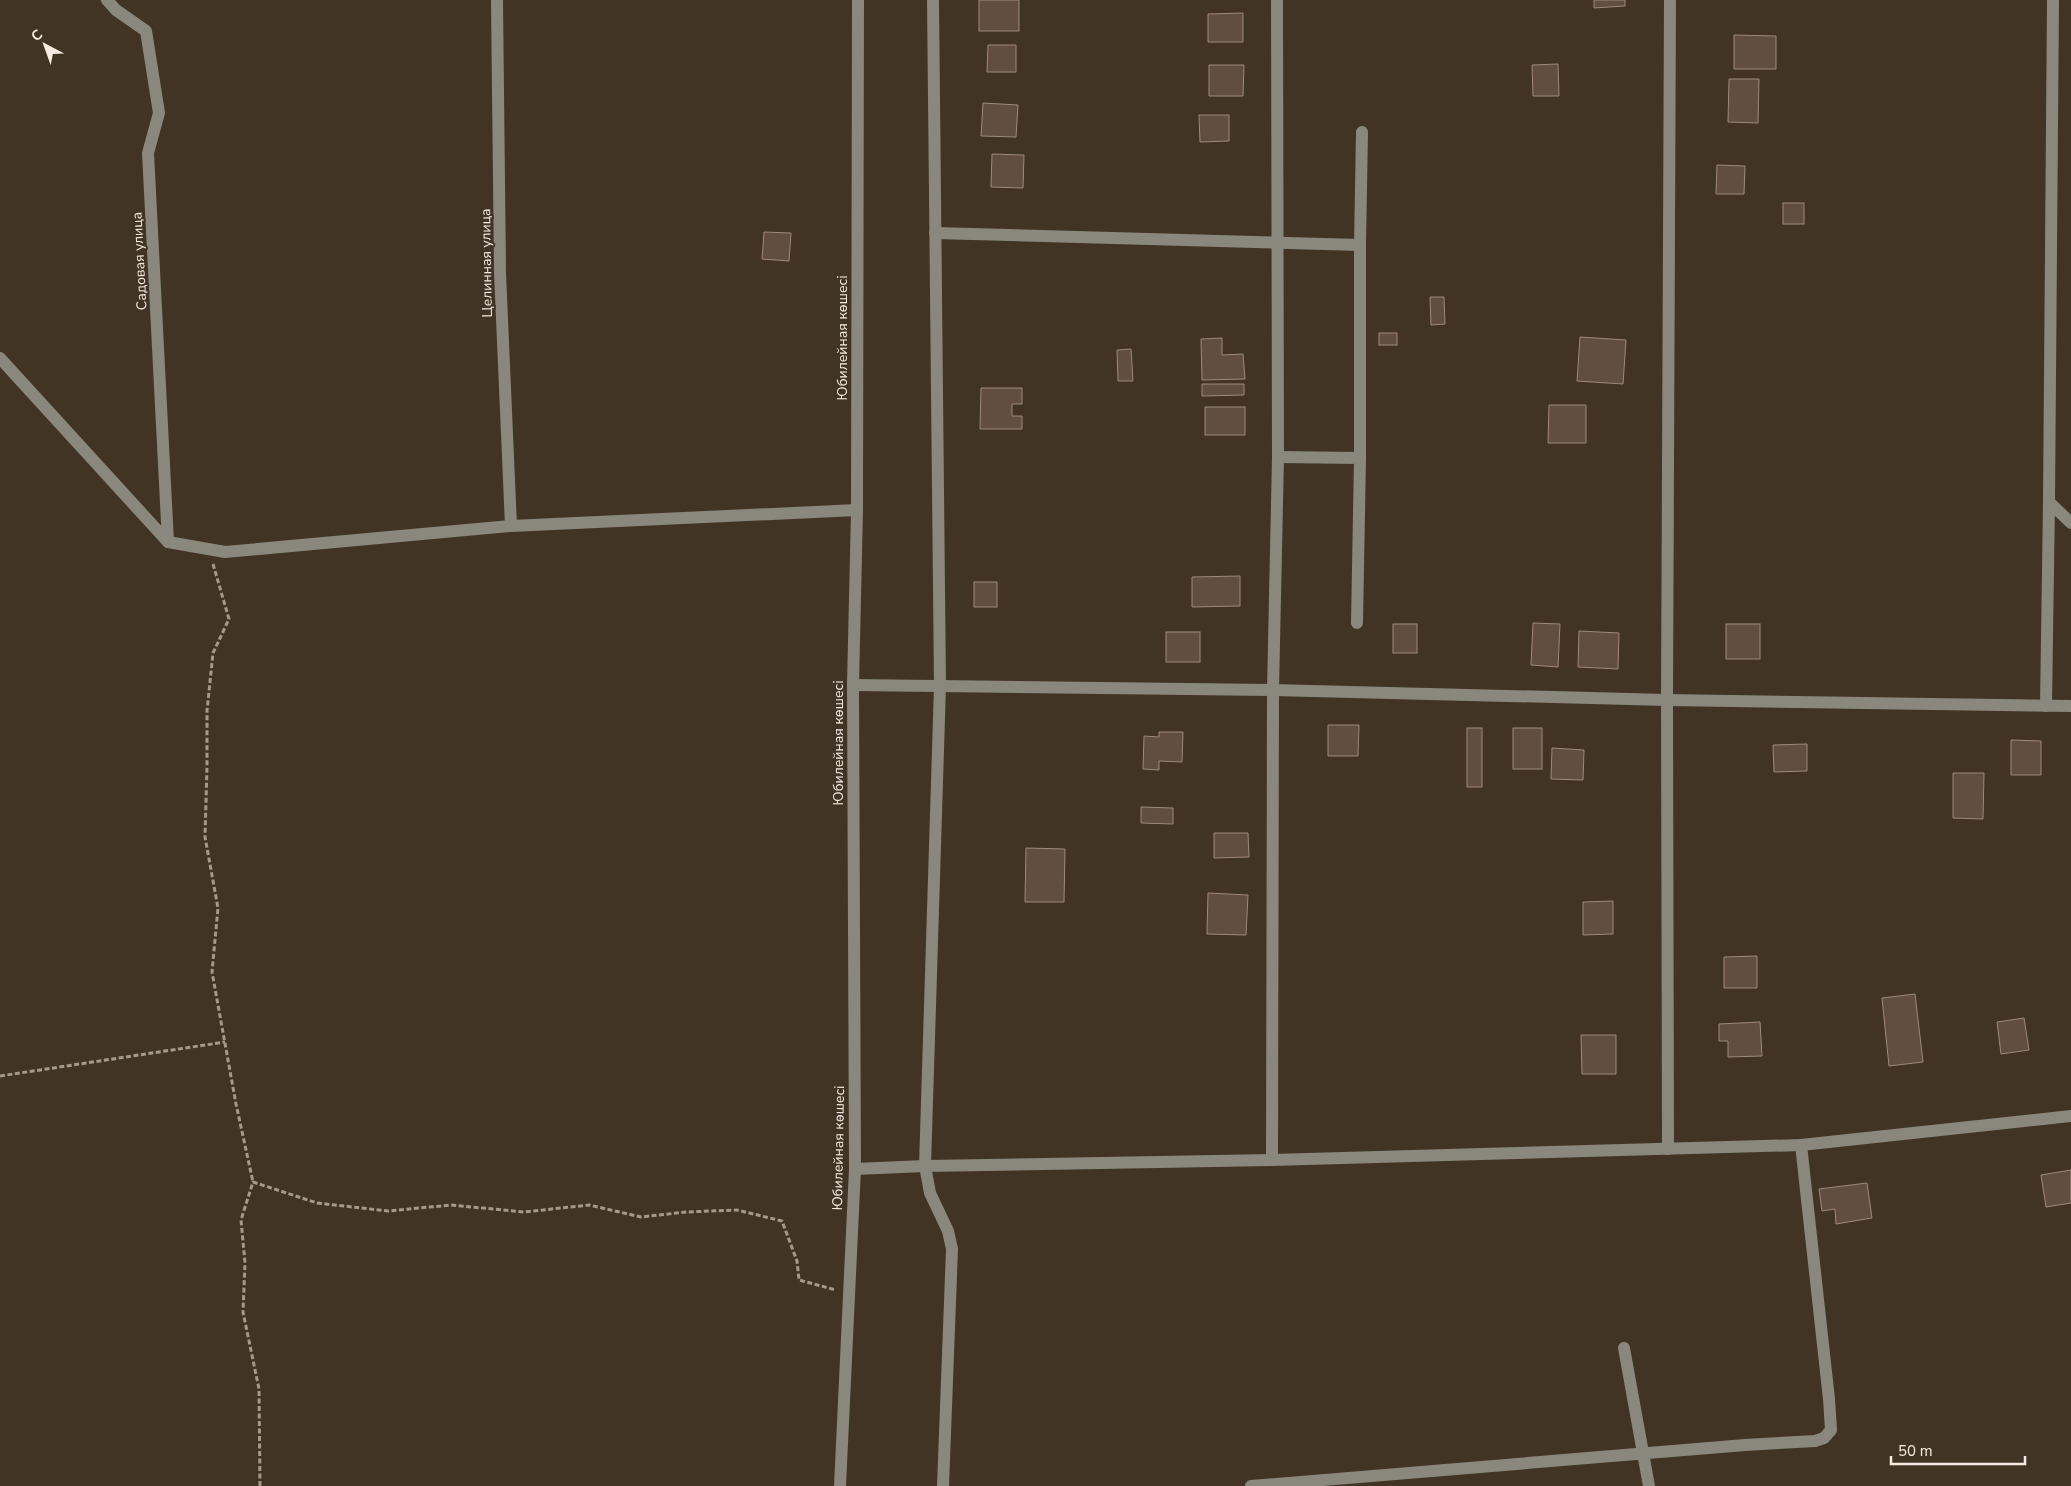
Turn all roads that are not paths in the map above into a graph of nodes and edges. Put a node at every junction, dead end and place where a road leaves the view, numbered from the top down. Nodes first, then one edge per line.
1 (107, 0) edge
2 (497, 0) edge
3 (858, 0) edge
4 (934, 0) edge
5 (1277, 0) edge
6 (1670, 0) edge
7 (2053, 0) edge
8 (1362, 132) dead end
9 (935, 234) junction
10 (1277, 241) junction
11 (1360, 245) junction
12 (0, 358) edge
13 (1278, 457) junction
14 (1360, 458) junction
15 (2050, 502) junction
16 (857, 510) junction
17 (2071, 523) edge
18 (511, 526) junction
19 (168, 542) junction
20 (1357, 624) dead end
21 (853, 686) junction
22 (940, 686) junction
23 (1273, 690) junction
24 (1667, 700) junction
25 (2046, 706) junction
26 (2071, 706) edge
27 (2071, 1116) edge
28 (1800, 1145) junction
29 (1668, 1149) junction
30 (1272, 1160) junction
31 (925, 1166) junction
32 (855, 1169) junction
33 (1624, 1348) dead end
34 (1644, 1453) junction
35 (840, 1486) edge
36 (943, 1486) edge
37 (1251, 1486) edge
38 (1650, 1486) edge

1 - 19 street, Садовая улица
2 - 18 street, Целинная улица
3 - 16 street, Юбилейная көшесі
4 - 9 street
5 - 10 street
6 - 24 street
7 - 15 street
8 - 11 street
9 - 10 street
9 - 22 street
10 - 11 street
10 - 13 street
11 - 14 street
12 - 19 street
13 - 14 street
13 - 23 street
14 - 20 street
15 - 17 street
15 - 25 street
16 - 18 street
16 - 21 street, Юбилейная көшесі
18 - 19 street
21 - 22 street
21 - 32 street, Юбилейная көшесі
22 - 23 street
22 - 31 street
23 - 24 street
23 - 30 street
24 - 25 street
24 - 29 street
25 - 26 street
27 - 28 street
28 - 29 street
28 - 34 street
29 - 30 street
30 - 31 street
31 - 32 street
31 - 36 street
32 - 35 street, Юбилейная көшесі
33 - 34 street
34 - 37 street
34 - 38 street

